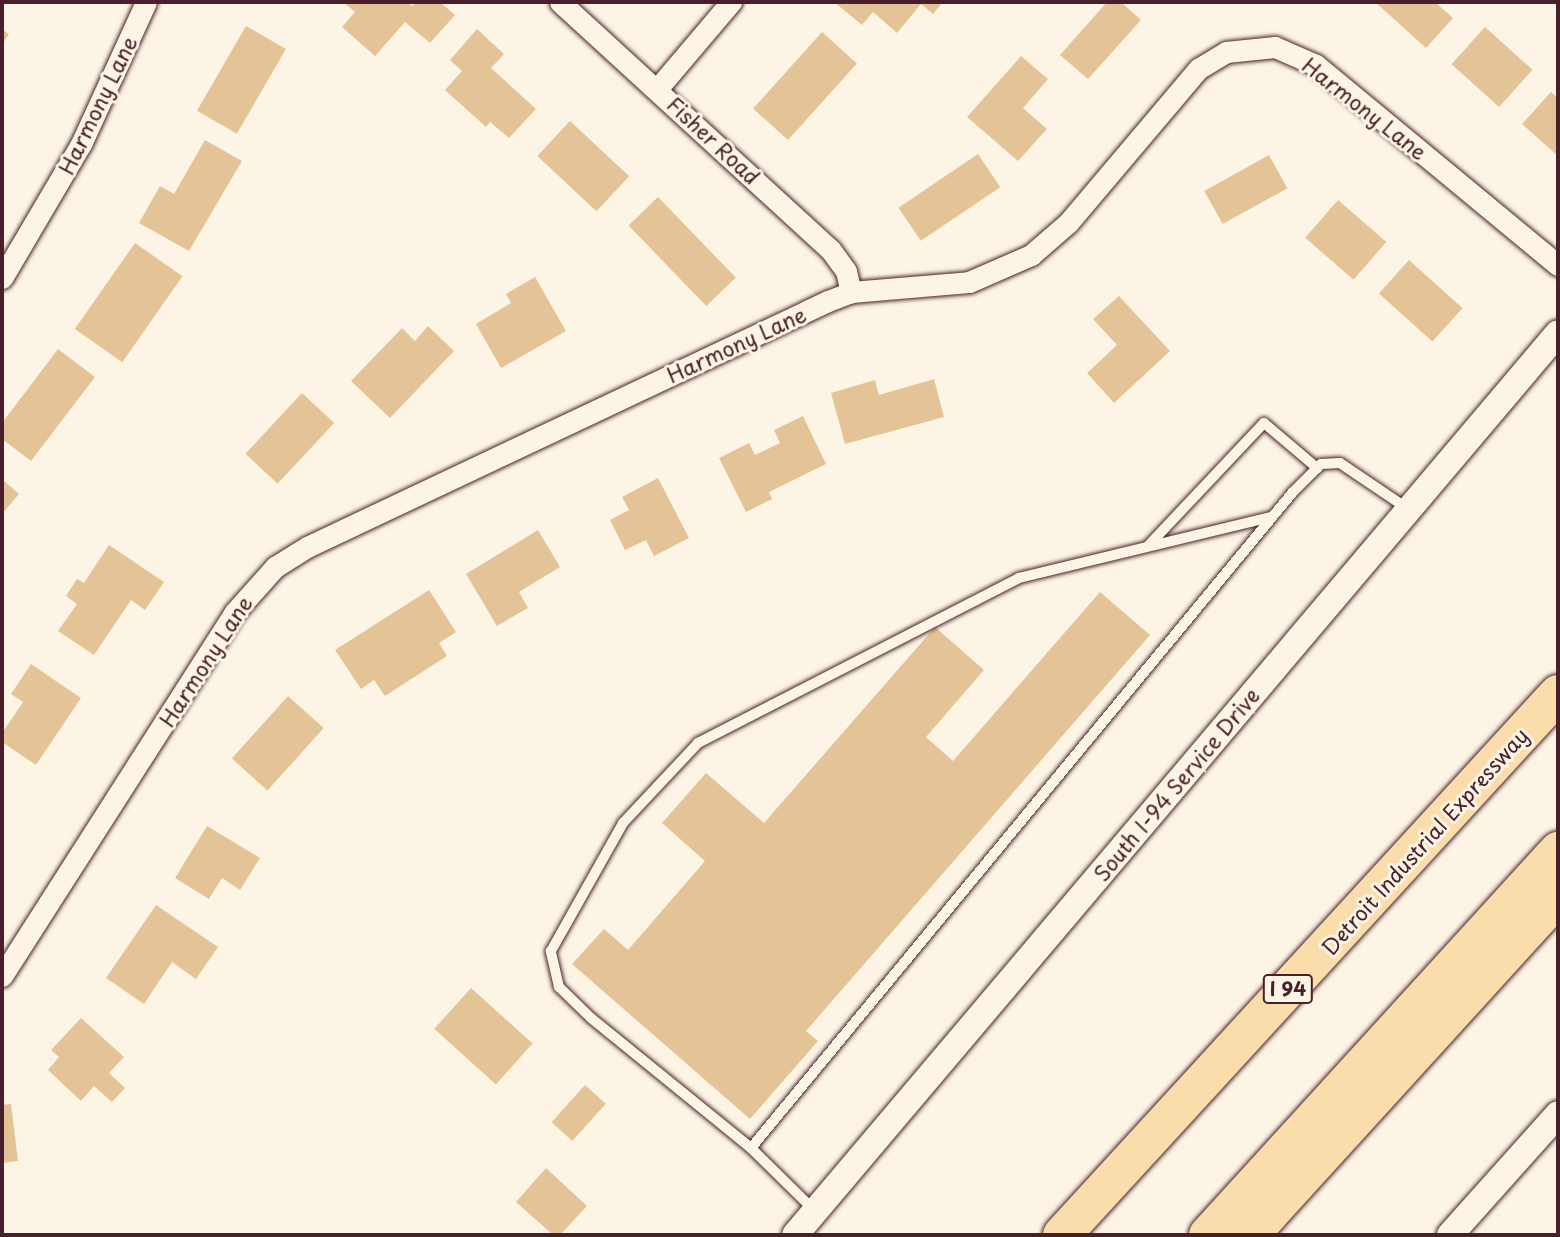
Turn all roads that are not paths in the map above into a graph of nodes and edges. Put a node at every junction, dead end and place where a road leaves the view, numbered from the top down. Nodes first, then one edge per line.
1 (146, 2) edge
2 (560, 2) edge
3 (731, 2) edge
4 (658, 88) junction
5 (1558, 265) edge
6 (2, 278) edge
7 (851, 292) junction
8 (1558, 333) edge
9 (1317, 468) junction
10 (1408, 509) junction
11 (1272, 517) junction
12 (1147, 547) junction
13 (1558, 666) edge
14 (1558, 694) edge
15 (1514, 744) junction
16 (1558, 851) edge
17 (1558, 896) edge
18 (2, 976) edge
19 (1558, 1114) edge
20 (751, 1148) junction
21 (816, 1211) junction
22 (795, 1235) edge
23 (1062, 1235) edge
24 (1208, 1235) edge
25 (1250, 1235) edge
26 (1450, 1235) edge

1 - 6 street, Harmony Lane
2 - 4 street, Fisher Road
3 - 4 street
4 - 7 street, Fisher Road
5 - 7 street, Harmony Lane
7 - 18 street, Harmony Lane
8 - 10 street, South I-94 Service Drive
9 - 10 lane
9 - 11 lane
9 - 12 lane
10 - 21 street, South I-94 Service Drive
11 - 12 lane
11 - 20 lane
12 - 20 lane
13 - 15 highway
14 - 15 highway, Detroit Industrial Expressway / I 94
15 - 23 highway, Detroit Industrial Expressway / I 94
16 - 24 highway
17 - 25 highway
19 - 26 street
20 - 21 lane
21 - 22 street, South I-94 Service Drive

